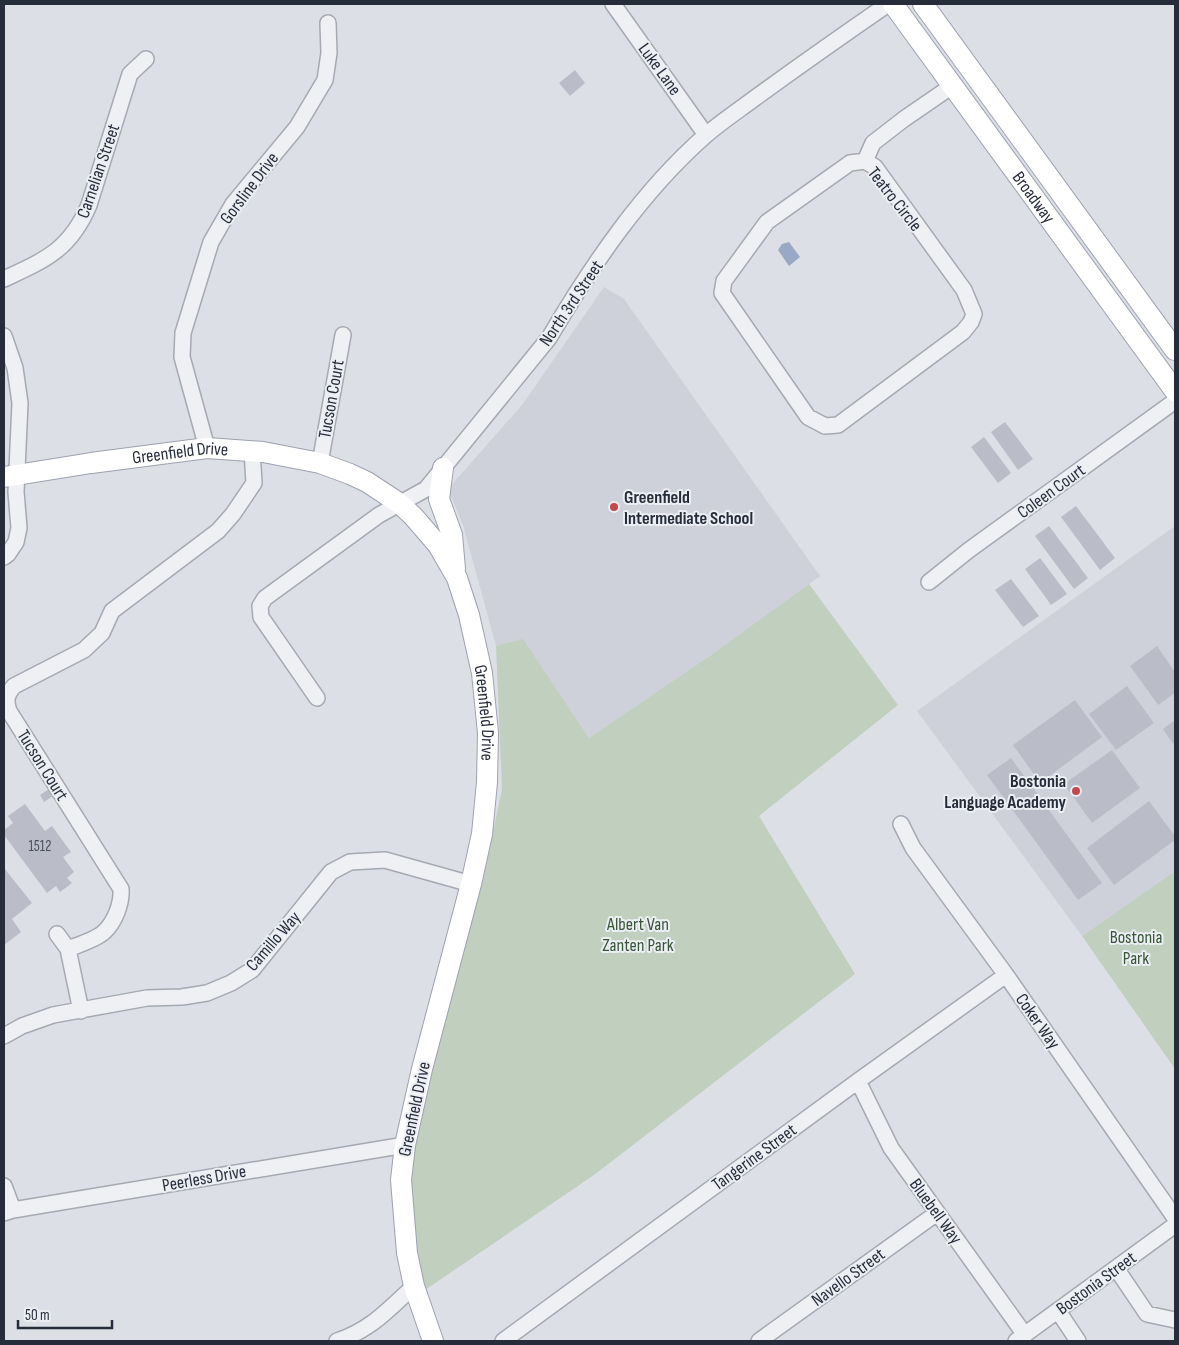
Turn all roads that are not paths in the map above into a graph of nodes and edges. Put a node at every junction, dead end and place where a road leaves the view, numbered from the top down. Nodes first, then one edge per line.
1 (613, 4) edge
2 (888, 4) edge
3 (893, 4) edge
4 (923, 4) edge
5 (328, 23) dead end
6 (146, 60) dead end
7 (952, 86) junction
8 (706, 135) junction
9 (865, 161) junction
10 (4, 279) edge
11 (343, 335) dead end
12 (4, 336) edge
13 (1175, 350) edge
14 (1175, 390) edge
15 (1175, 401) edge
16 (207, 448) junction
17 (252, 451) junction
18 (320, 464) junction
19 (443, 468) junction
20 (11, 476) edge
21 (399, 503) junction
22 (4, 557) edge
23 (457, 578) junction
24 (929, 582) dead end
25 (317, 698) dead end
26 (902, 824) dead end
27 (471, 884) junction
28 (57, 934) dead end
29 (68, 949) junction
30 (1006, 975) junction
31 (81, 1011) junction
32 (4, 1036) edge
33 (858, 1081) junction
34 (405, 1145) junction
35 (4, 1186) edge
36 (8, 1211) edge
37 (937, 1213) junction
38 (1175, 1218) edge
39 (1175, 1225) edge
40 (1116, 1268) junction
41 (414, 1286) junction
42 (1058, 1311) junction
43 (1175, 1320) edge
44 (1020, 1338) edge
45 (337, 1341) edge
46 (434, 1341) edge
47 (503, 1341) edge
48 (759, 1341) edge
49 (1078, 1341) edge

1 - 8 street, Luke Lane
2 - 8 street, North 3rd Street
3 - 7 main road, Broadway
4 - 13 main road, Broadway
5 - 16 street, Gorsline Drive
6 - 10 street, Carnelian Street
7 - 9 street
7 - 14 main road, Broadway
8 - 19 street, North 3rd Street
9 - 9 street, Teatro Circle
11 - 18 street, Tucson Court
12 - 20 street
15 - 24 street, Coleen Court
16 - 17 main road, Greenfield Drive
16 - 20 main road, Greenfield Drive
17 - 18 main road, Greenfield Drive
17 - 29 street, Tucson Court
18 - 21 main road, Greenfield Drive
19 - 21 street, North 3rd Street
19 - 23 main road
20 - 22 street
21 - 23 main road, Greenfield Drive
21 - 25 street, North 3rd Street
23 - 27 main road, Greenfield Drive
26 - 30 street, Coker Way
27 - 31 street, Camillo Way
27 - 34 main road, Greenfield Drive
28 - 29 street
29 - 31 street
30 - 33 street, Tangerine Street
30 - 38 street, Coker Way
31 - 32 street, Camillo Way
33 - 37 street, Bluebell Way
33 - 47 street, Tangerine Street
34 - 36 street, Peerless Drive
34 - 41 main road, Greenfield Drive
35 - 36 street
37 - 44 street, Bluebell Way
37 - 48 street, Navello Street
39 - 40 street, Bostonia Street
40 - 42 street, Bostonia Street
40 - 43 street
41 - 45 street
41 - 46 main road, Greenfield Drive
42 - 44 street, Bostonia Street
42 - 49 street

